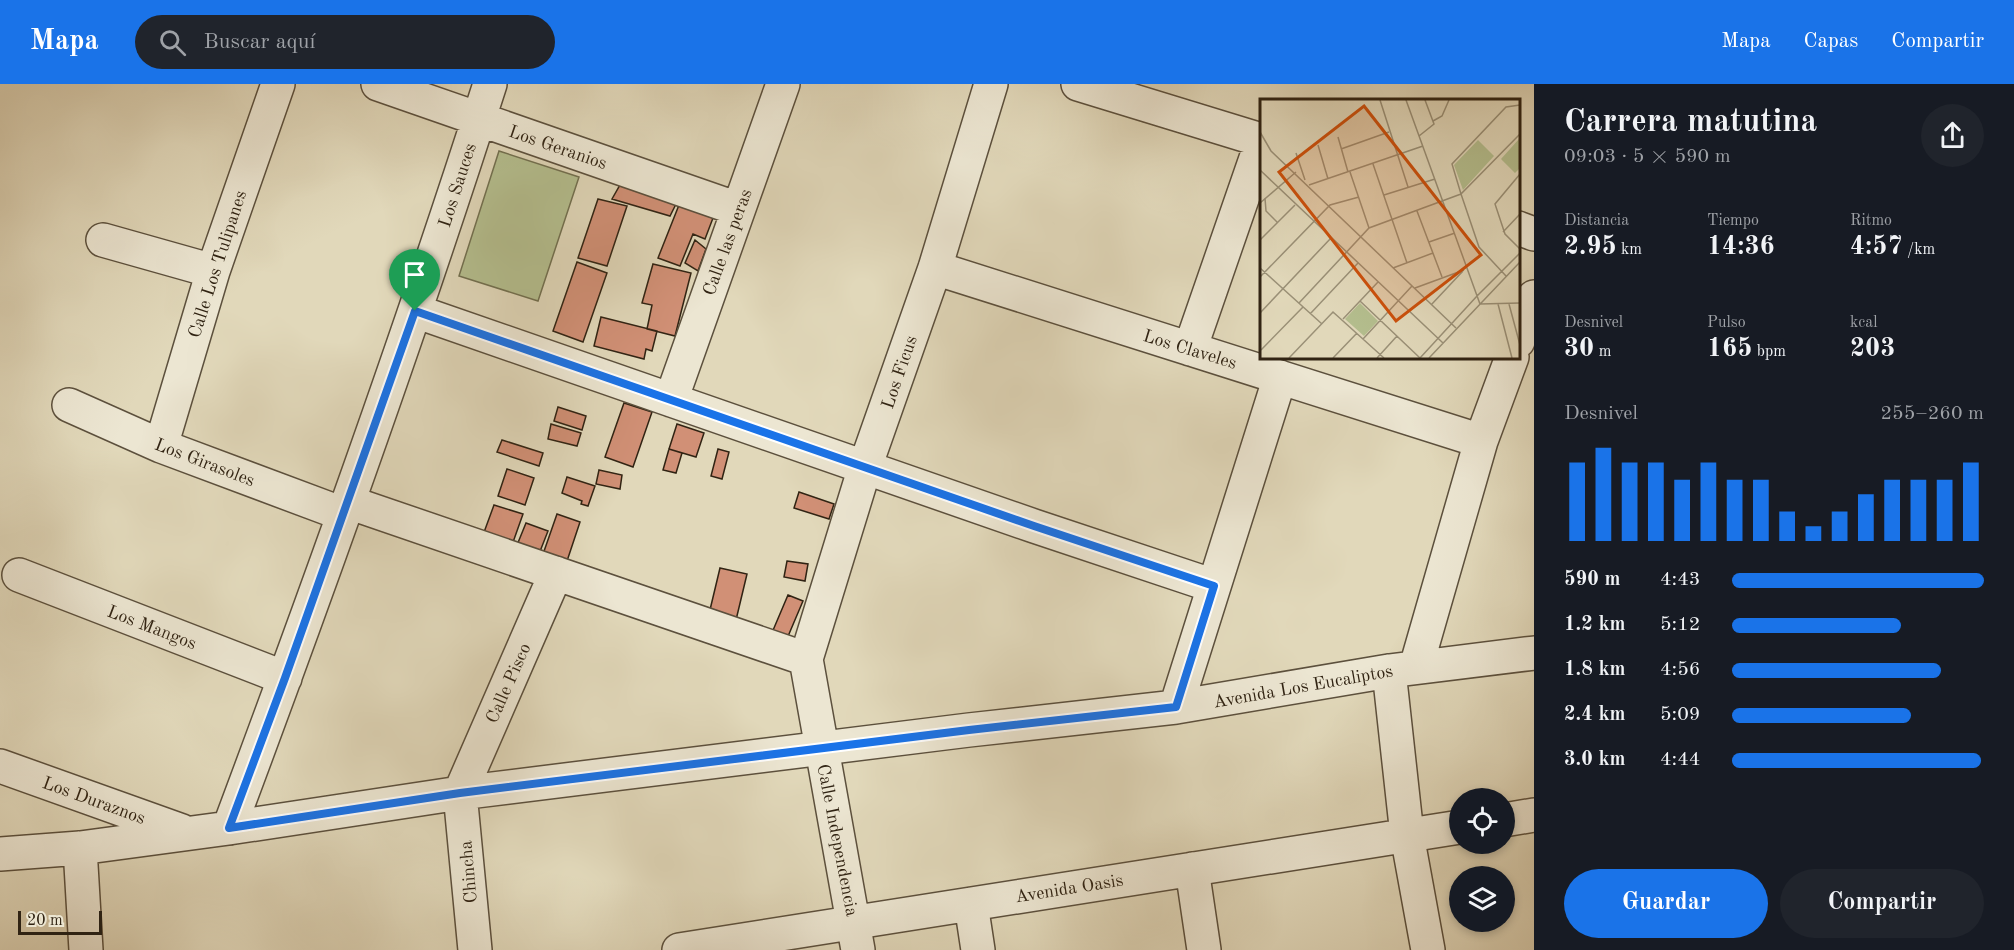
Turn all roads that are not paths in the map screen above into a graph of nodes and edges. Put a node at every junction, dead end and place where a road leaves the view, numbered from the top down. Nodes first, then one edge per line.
1 (278, 84) edge
2 (378, 84) edge
3 (490, 84) edge
4 (783, 84) edge
5 (991, 84) edge
6 (1078, 84) edge
7 (479, 119) junction
8 (1260, 142) edge
9 (1260, 145) edge
10 (738, 209) junction
11 (1519, 228) edge
12 (1534, 234) edge
13 (103, 240) dead end
14 (934, 268) junction
15 (213, 271) junction
16 (1534, 297) edge
17 (415, 311) junction
18 (1519, 338) edge
19 (1190, 349) junction
20 (1512, 358) edge
21 (1280, 377) junction
22 (671, 400) junction
23 (69, 405) dead end
24 (1480, 441) junction
25 (161, 446) junction
26 (865, 467) junction
27 (346, 508) junction
28 (556, 573) junction
29 (19, 575) dead end
30 (1214, 586) junction
31 (1534, 653) edge
32 (806, 659) junction
33 (1402, 669) junction
34 (285, 678) junction
35 (1176, 707) junction
36 (821, 748) junction
37 (0, 766) edge
38 (460, 793) junction
39 (1534, 815) edge
40 (1515, 818) edge
41 (229, 828) junction
42 (1449, 829) edge
43 (188, 834) junction
44 (1407, 836) junction
45 (80, 848) junction
46 (0, 854) edge
47 (1192, 869) junction
48 (971, 904) junction
49 (856, 936) edge
50 (86, 950) edge
51 (475, 950) edge
52 (681, 950) edge
53 (978, 950) edge
54 (1204, 950) edge
55 (1428, 950) edge

1 - 15 street, Calle Los Tulipanes
2 - 7 street, Los Geranios
3 - 7 street, Los Sauces
4 - 10 street, Calle las peras
5 - 14 street, Los Ficus
6 - 8 street
7 - 10 street, Los Geranios
7 - 17 street, Los Sauces
9 - 19 street
10 - 22 street, Calle las peras
11 - 12 street
13 - 15 street
14 - 19 street, Los Claveles
14 - 26 street, Los Ficus
15 - 25 street, Calle Los Tulipanes
16 - 18 street
17 - 22 street
17 - 27 street, Los Sauces
19 - 21 street, Los Claveles
20 - 24 street
21 - 24 street, Los Claveles
21 - 30 street
22 - 26 street
23 - 25 street, Los Girasoles
24 - 33 street
25 - 27 street, Los Girasoles
26 - 30 street
26 - 32 street, Los Ficus
27 - 28 street, Los Girasoles
27 - 34 street, Los Sauces
28 - 32 street, Los Girasoles
28 - 38 street, Calle Pisco
29 - 34 street, Los Mangos
30 - 35 street
31 - 33 street, Avenida Los Eucaliptos
32 - 36 street, Calle Independencia
33 - 35 street, Avenida Los Eucaliptos
33 - 44 street
34 - 41 street, Los Sauces
35 - 36 street, Avenida Los Eucaliptos
36 - 38 street, Avenida Los Eucaliptos
36 - 49 street, Calle Independencia
37 - 43 street, Los Duraznos
38 - 41 street, Avenida Los Eucaliptos
38 - 51 street, Chincha
39 - 40 street
41 - 43 street, Avenida Los Eucaliptos
42 - 44 street, Avenida Oasis
43 - 45 street, Avenida Los Eucaliptos
44 - 47 street, Avenida Oasis
44 - 55 street
45 - 46 street, Avenida Los Eucaliptos
45 - 50 street
47 - 48 street, Avenida Oasis
47 - 54 street
48 - 49 street, Avenida Oasis
48 - 53 street
49 - 52 street, Avenida Oasis

